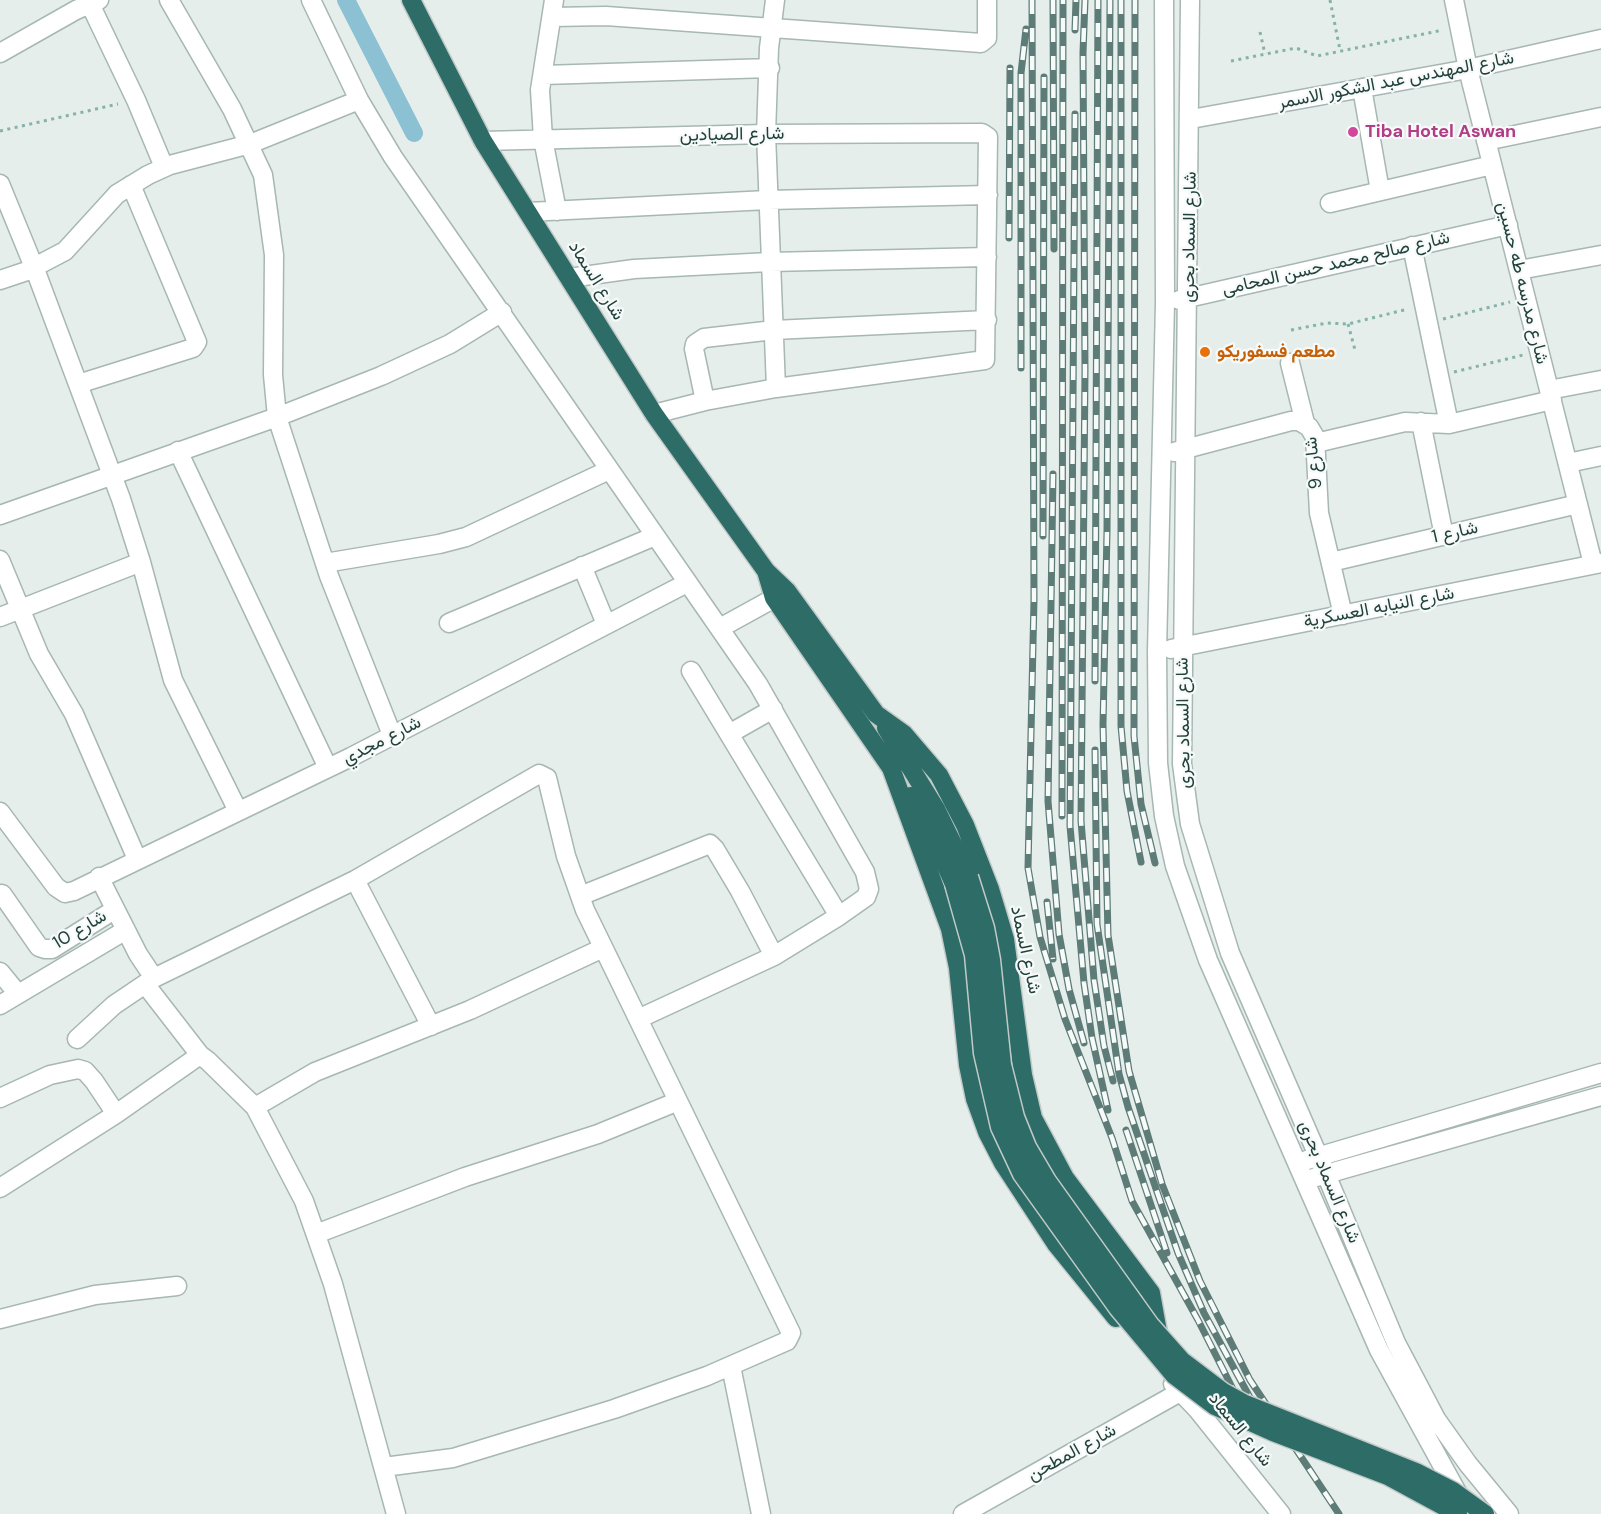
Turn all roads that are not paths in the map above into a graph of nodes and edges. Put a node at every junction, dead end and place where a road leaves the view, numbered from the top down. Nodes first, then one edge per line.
1 (169, 0) edge
2 (311, 0) edge
3 (411, 0) edge
4 (776, 0) edge
5 (987, 0) edge
6 (1164, 0) edge
7 (1190, 0) edge
8 (1455, 0) edge
9 (84, 4) edge
10 (553, 8) edge
11 (771, 27) junction
12 (1601, 39) edge
13 (0, 53) edge
14 (770, 68) junction
15 (1468, 69) junction
16 (543, 75) junction
17 (1362, 88) junction
18 (359, 100) junction
19 (1601, 117) edge
20 (1191, 119) junction
21 (766, 134) junction
22 (543, 140) junction
23 (483, 141) junction
24 (1486, 141) junction
25 (250, 144) junction
26 (1492, 165) junction
27 (164, 167) junction
28 (0, 184) edge
29 (131, 185) junction
30 (1380, 191) junction
31 (988, 195) junction
32 (768, 200) junction
33 (1330, 202) dead end
34 (557, 211) junction
35 (528, 212) junction
36 (1508, 225) junction
37 (1412, 246) junction
38 (1601, 255) edge
39 (987, 257) junction
40 (770, 262) junction
41 (34, 267) junction
42 (1519, 270) junction
43 (569, 278) junction
44 (0, 280) edge
45 (1189, 297) junction
46 (1165, 303) junction
47 (502, 312) junction
48 (987, 320) junction
49 (774, 330) junction
50 (1290, 363) dead end
51 (1601, 380) edge
52 (78, 384) junction
53 (776, 388) junction
54 (1551, 395) junction
55 (705, 402) junction
56 (654, 414) junction
57 (277, 417) junction
58 (1421, 422) junction
59 (1305, 423) junction
60 (1449, 424) junction
61 (1316, 443) junction
62 (1185, 449) junction
63 (178, 451) junction
64 (1161, 455) junction
65 (1601, 456) edge
66 (1568, 463) junction
67 (609, 470) junction
68 (112, 475) junction
69 (1578, 504) junction
70 (0, 515) edge
71 (655, 536) junction
72 (1444, 536) junction
73 (0, 560) edge
74 (141, 562) junction
75 (1331, 562) junction
76 (325, 563) junction
77 (1597, 564) edge
78 (582, 566) junction
79 (687, 583) junction
80 (780, 594) junction
81 (18, 609) junction
82 (1343, 615) junction
83 (0, 617) edge
84 (449, 623) dead end
85 (606, 624) junction
86 (720, 628) junction
87 (1183, 647) junction
88 (1157, 651) junction
89 (691, 671) dead end
90 (773, 709) junction
91 (876, 714) junction
92 (729, 734) junction
93 (392, 735) junction
94 (328, 768) junction
95 (891, 768) junction
96 (238, 810) junction
97 (0, 812) edge
98 (1199, 858) junction
99 (137, 859) junction
100 (1175, 866) junction
101 (99, 877) junction
102 (355, 880) junction
103 (961, 880) junction
104 (2, 894) dead end
105 (580, 896) junction
106 (114, 910) junction
107 (839, 916) junction
108 (126, 930) junction
109 (603, 948) junction
110 (1230, 953) junction
111 (774, 956) junction
112 (1208, 960) junction
113 (0, 972) edge
114 (149, 981) junction
115 (18, 993) junction
116 (0, 1005) edge
117 (638, 1019) junction
118 (431, 1026) junction
119 (76, 1039) dead end
120 (200, 1055) junction
121 (1601, 1073) edge
122 (1546, 1089) junction
123 (1601, 1096) edge
124 (0, 1098) edge
125 (676, 1102) junction
126 (255, 1107) junction
127 (1553, 1111) junction
128 (116, 1114) junction
129 (1318, 1157) junction
130 (1297, 1163) junction
131 (1326, 1174) junction
132 (1305, 1181) junction
133 (0, 1188) edge
134 (316, 1234) junction
135 (333, 1284) junction
136 (177, 1286) dead end
137 (0, 1319) edge
138 (1388, 1347) junction
139 (731, 1366) junction
140 (1164, 1375) junction
141 (1180, 1392) junction
142 (384, 1467) junction
143 (396, 1514) edge
144 (760, 1514) edge
145 (963, 1514) edge
146 (1281, 1514) edge
147 (1458, 1514) edge
148 (1469, 1514) edge
149 (1485, 1514) edge
150 (1509, 1514) edge

1 - 25 street
2 - 18 street
3 - 23 highway, شارع السماد
4 - 11 street
5 - 11 street
6 - 46 street, شارع السماد بحرى
7 - 20 street, شارع السماد بحرى
8 - 15 street, شارع مدرسه طه حسين
9 - 13 street
9 - 27 street
10 - 11 street
10 - 16 street
11 - 14 street
12 - 15 street, شارع المهندس عبد الشكور الاسمر
14 - 16 street
14 - 21 street
15 - 17 street, شارع المهندس عبد الشكور الاسمر
15 - 24 street, شارع مدرسه طه حسين
16 - 22 street
17 - 20 street, شارع المهندس عبد الشكور الاسمر
17 - 30 street
18 - 25 street
18 - 47 street
19 - 24 street
20 - 45 street, شارع السماد بحرى
21 - 22 street, شارع الصيادين
21 - 31 street, شارع الصيادين
21 - 32 street
22 - 23 street, شارع الصيادين
22 - 34 street
23 - 35 highway, شارع السماد
24 - 26 street, شارع مدرسه طه حسين
25 - 27 street
25 - 57 street
26 - 30 street
26 - 36 street, شارع مدرسه طه حسين
27 - 29 street
28 - 41 street
29 - 41 street
29 - 52 street
30 - 33 street
31 - 32 street
31 - 39 street
32 - 34 street
32 - 40 street
34 - 35 street
35 - 43 highway, شارع السماد
36 - 37 street, شارع صالح محمد حسن المحامى
36 - 42 street, شارع مدرسه طه حسين
37 - 45 street, شارع صالح محمد حسن المحامى
37 - 60 street
38 - 42 street
39 - 40 street
39 - 48 street
40 - 43 street
40 - 49 street
41 - 44 street
41 - 52 street
42 - 54 street, شارع مدرسه طه حسين
43 - 56 highway, شارع السماد
45 - 46 street, شارع صالح محمد حسن المحامى
45 - 62 street, شارع السماد بحرى
46 - 64 street, شارع السماد بحرى
47 - 57 street
47 - 67 street
48 - 49 street
48 - 53 street
49 - 53 street
49 - 55 street
50 - 59 street
51 - 54 street
52 - 68 street
53 - 55 street
54 - 60 street
54 - 66 street, شارع مدرسه طه حسين
55 - 56 street
56 - 80 highway, شارع السماد
57 - 63 street
57 - 76 street
58 - 60 street
58 - 61 street
58 - 72 street
59 - 61 street, شارع 9
59 - 62 street, شارع 9
61 - 75 street, شارع 9
62 - 64 street, شارع 9
62 - 87 street, شارع السماد بحرى
63 - 68 street
63 - 94 street
64 - 88 street, شارع السماد بحرى
65 - 66 street
66 - 69 street, شارع مدرسه طه حسين
67 - 71 street
67 - 76 street
68 - 70 street
68 - 74 street
69 - 72 street, شارع 1
69 - 77 street, شارع مدرسه طه حسين
71 - 78 street
71 - 79 street
72 - 75 street, شارع 1
73 - 81 street
74 - 81 street
74 - 96 street
75 - 82 street, شارع 9
76 - 93 street
77 - 82 street, شارع النيابه العسكرية
78 - 84 street
78 - 85 street
79 - 85 street, شارع مجدي
79 - 86 street
80 - 86 street
80 - 91 highway, شارع السماد
80 - 95 highway, شارع السماد
81 - 83 street
81 - 99 street
82 - 87 street, شارع النيابه العسكرية
85 - 93 street, شارع مجدي
86 - 90 street
87 - 88 street, شارع النيابه العسكرية
87 - 98 street, شارع السماد بحرى
88 - 100 street, شارع السماد بحرى
89 - 92 street
90 - 92 street
90 - 107 street
91 - 103 highway
91 - 140 highway, شارع السماد
92 - 107 street
93 - 94 street, شارع مجدي
94 - 96 street, شارع مجدي
95 - 103 highway
95 - 140 highway, شارع السماد
96 - 99 street, شارع مجدي
97 - 101 street, شارع مجدي
98 - 100 street
98 - 110 street, شارع السماد بحرى
99 - 101 street, شارع مجدي
100 - 112 street, شارع السماد بحرى
101 - 106 street
102 - 105 street
102 - 114 street
102 - 118 street
103 - 147 highway, bridge
103 - 149 highway, bridge
104 - 106 street, شارع 10
105 - 109 street
105 - 111 street
106 - 108 street
107 - 111 street
108 - 114 street
108 - 115 street
109 - 117 street
109 - 118 street
110 - 112 street
110 - 129 street, شارع السماد بحرى
111 - 117 street
112 - 130 street, شارع السماد بحرى
113 - 115 street
114 - 119 street
114 - 120 street
115 - 116 street
117 - 125 street
118 - 126 street
120 - 126 street
120 - 128 street
121 - 122 street
122 - 127 street
122 - 129 street
123 - 127 street
124 - 128 street
125 - 134 street
125 - 139 street
126 - 134 street
127 - 131 street
128 - 133 street
129 - 130 street
129 - 131 street, شارع السماد بحرى
130 - 132 street, شارع السماد بحرى
131 - 132 street
131 - 138 street, شارع السماد بحرى
132 - 138 street, شارع السماد بحرى
134 - 135 street
135 - 142 street
135 - 143 street
136 - 137 street
138 - 148 street, شارع السماد بحرى
138 - 150 street, شارع السماد بحرى
139 - 142 street
139 - 144 street
140 - 141 street, شارع السماد
141 - 145 street, شارع المطحن
141 - 146 street, شارع السماد
142 - 143 street

